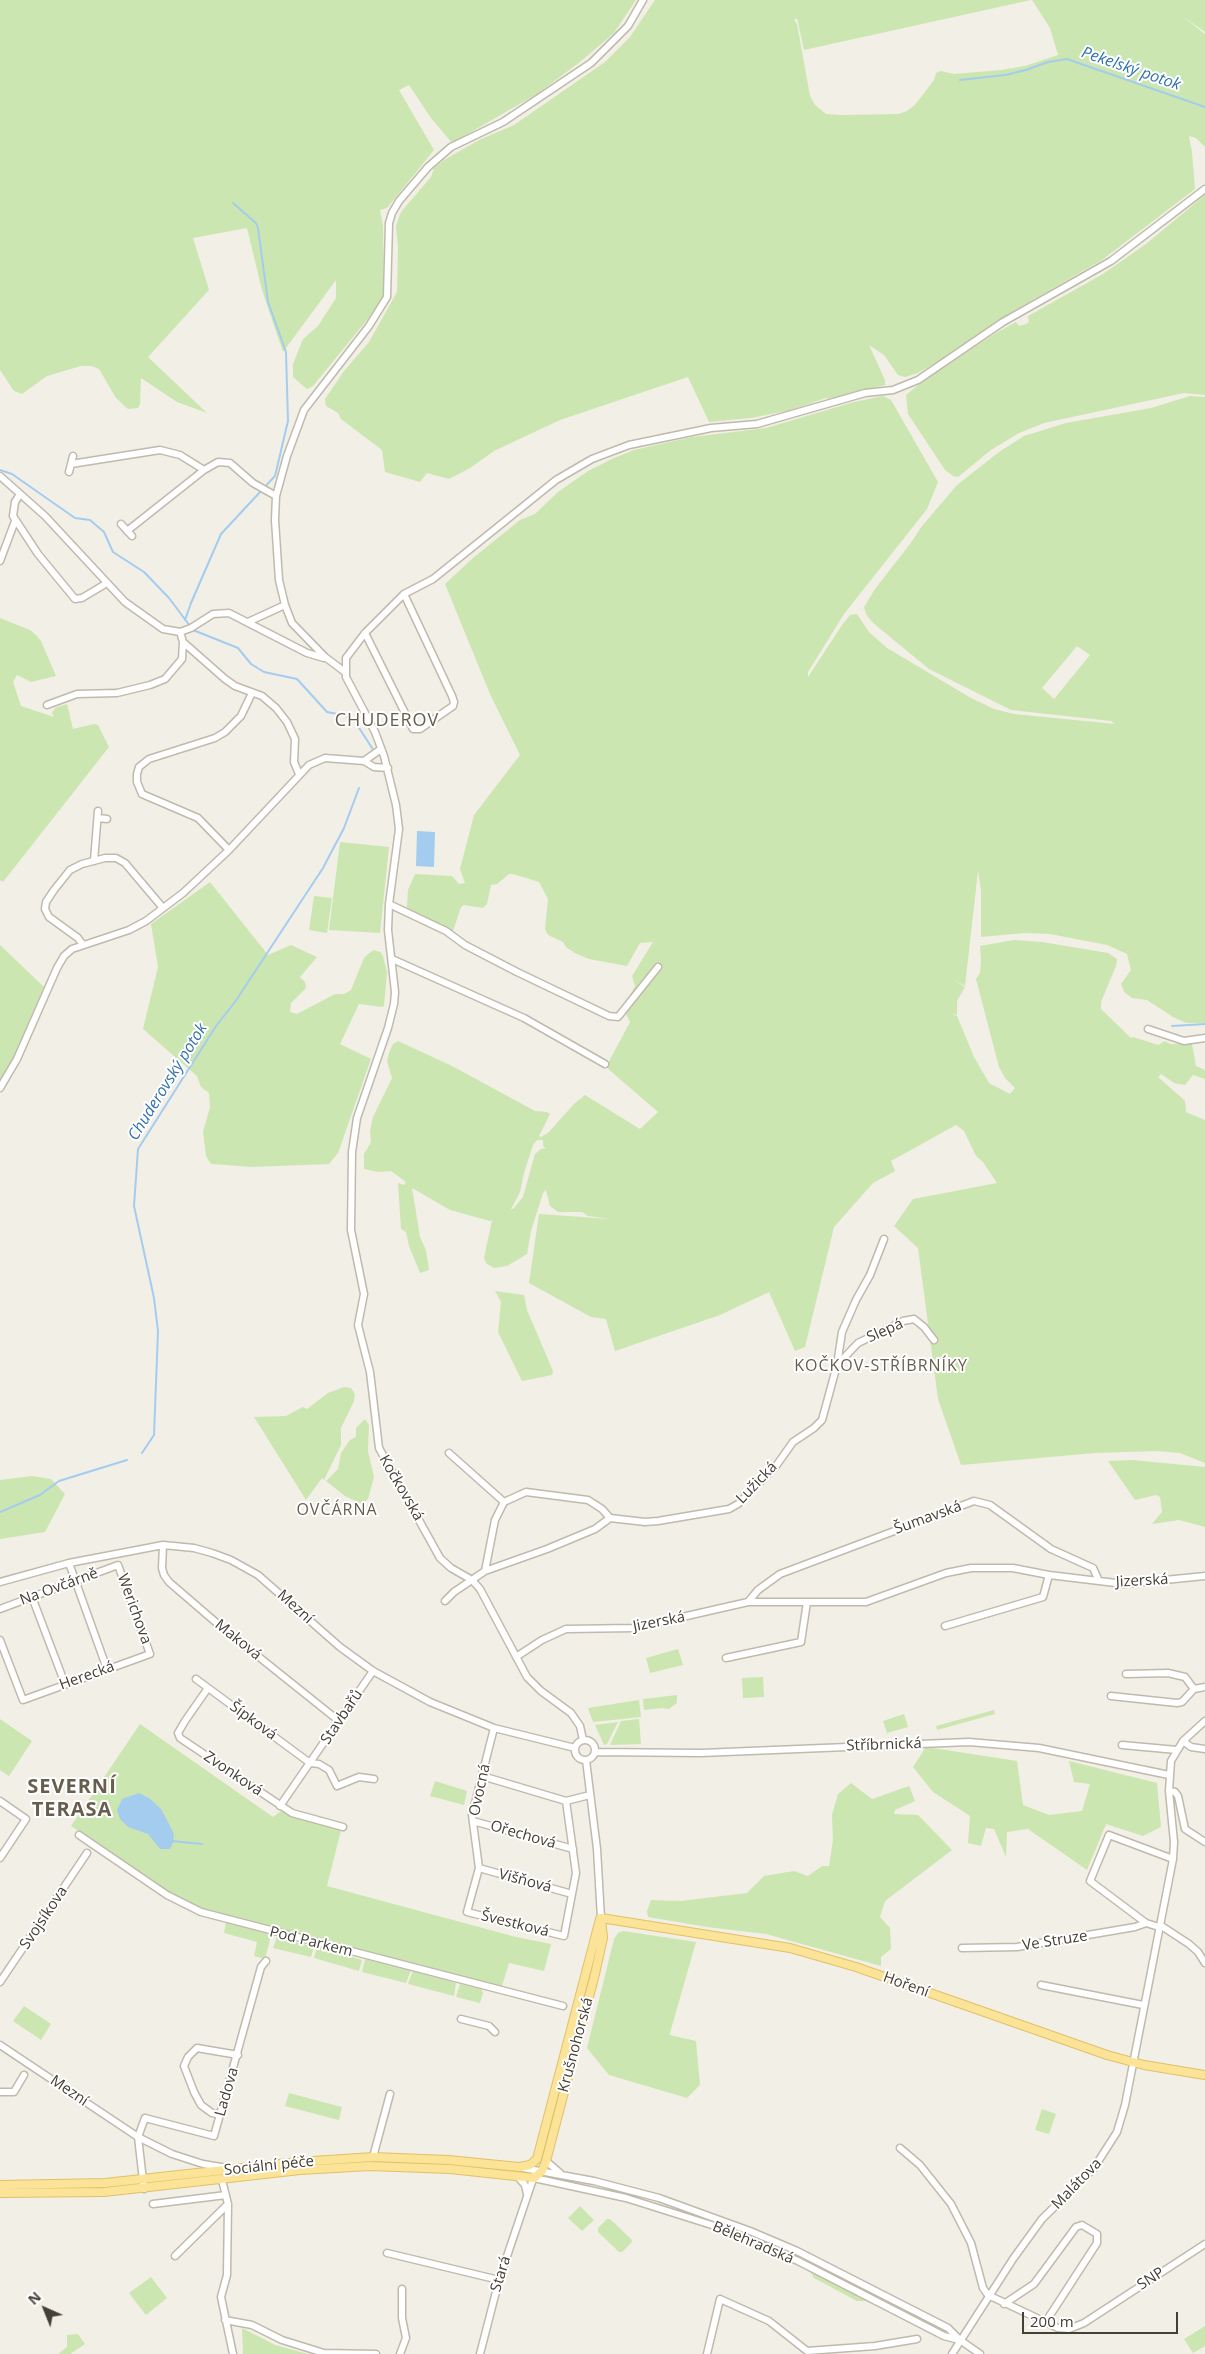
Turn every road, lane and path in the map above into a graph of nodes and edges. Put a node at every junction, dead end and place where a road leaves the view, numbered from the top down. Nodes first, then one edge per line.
1 (643, 0) edge
2 (1205, 189) edge
3 (72, 456) dead end
4 (70, 464) junction
5 (204, 470) junction
6 (69, 472) dead end
7 (0, 476) edge
8 (20, 494) junction
9 (276, 496) junction
10 (15, 520) junction
11 (121, 524) dead end
12 (0, 561) edge
13 (107, 583) junction
14 (404, 594) junction
15 (285, 605) junction
16 (248, 622) junction
17 (180, 632) junction
18 (365, 633) junction
19 (183, 642) junction
20 (326, 658) junction
21 (345, 672) junction
22 (252, 693) junction
23 (46, 705) dead end
24 (379, 750) junction
25 (369, 764) junction
26 (388, 768) junction
27 (299, 774) junction
28 (107, 819) dead end
29 (229, 850) junction
30 (94, 861) junction
31 (389, 904) junction
32 (163, 908) junction
33 (83, 945) junction
34 (392, 959) junction
35 (658, 967) dead end
36 (1148, 1029) dead end
37 (1205, 1038) edge
38 (605, 1064) dead end
39 (0, 1088) edge
40 (884, 1239) dead end
41 (934, 1340) dead end
42 (836, 1365) junction
43 (449, 1453) dead end
44 (504, 1502) junction
45 (610, 1518) junction
46 (163, 1545) junction
47 (69, 1563) junction
48 (118, 1565) joint
49 (486, 1571) junction
50 (1049, 1575) junction
51 (1205, 1576) edge
52 (75, 1580) junction
53 (472, 1580) junction
54 (1099, 1581) junction
55 (0, 1582) edge
56 (32, 1597) junction
57 (445, 1601) dead end
58 (748, 1602) junction
59 (807, 1602) junction
60 (0, 1609) edge
61 (945, 1626) dead end
62 (0, 1640) edge
63 (150, 1654) joint
64 (516, 1657) junction
65 (726, 1658) dead end
66 (107, 1669) junction
67 (373, 1671) junction
68 (1126, 1674) dead end
69 (196, 1679) dead end
70 (65, 1684) junction
71 (1205, 1687) edge
72 (208, 1688) junction
73 (1194, 1689) junction
74 (1111, 1696) dead end
75 (339, 1721) junction
76 (1205, 1721) edge
77 (494, 1728) junction
78 (583, 1740) junction
79 (1183, 1741) junction
80 (1122, 1745) dead end
81 (575, 1748) junction
82 (1204, 1748) edge
83 (1177, 1750) junction
84 (595, 1752) junction
85 (586, 1760) junction
86 (310, 1763) junction
87 (1169, 1775) junction
88 (482, 1776) junction
89 (374, 1779) dead end
90 (1170, 1791) junction
91 (590, 1795) junction
92 (0, 1801) edge
93 (566, 1801) junction
94 (280, 1806) junction
95 (473, 1821) junction
96 (343, 1828) dead end
97 (79, 1835) dead end
98 (1205, 1842) edge
99 (573, 1849) junction
100 (87, 1853) dead end
101 (0, 1858) edge
102 (1173, 1859) junction
103 (479, 1868) junction
104 (572, 1894) junction
105 (467, 1912) joint
106 (601, 1918) junction
107 (1146, 1923) junction
108 (1161, 1927) junction
109 (962, 1948) dead end
110 (266, 1960) dead end
111 (1205, 1963) edge
112 (1, 1978) edge
113 (1041, 1985) dead end
114 (1143, 2005) junction
115 (563, 2006) dead end
116 (461, 2019) dead end
117 (495, 2032) dead end
118 (0, 2045) edge
119 (238, 2055) junction
120 (1133, 2062) junction
121 (24, 2075) dead end
122 (1205, 2075) edge
123 (0, 2092) edge
124 (390, 2094) dead end
125 (220, 2115) junction
126 (138, 2137) junction
127 (900, 2148) dead end
128 (373, 2157) junction
129 (537, 2159) junction
130 (546, 2161) junction
131 (519, 2167) junction
132 (236, 2169) junction
133 (538, 2170) junction
134 (563, 2175) junction
135 (517, 2176) junction
136 (534, 2178) junction
137 (222, 2180) junction
138 (548, 2181) junction
139 (0, 2185) edge
140 (143, 2185) junction
141 (0, 2193) edge
142 (226, 2195) junction
143 (527, 2195) junction
144 (153, 2204) dead end
145 (228, 2204) junction
146 (1205, 2244) edge
147 (387, 2253) dead end
148 (175, 2256) dead end
149 (499, 2280) junction
150 (402, 2289) dead end
151 (988, 2295) junction
152 (1004, 2304) junction
153 (225, 2320) junction
154 (1045, 2323) junction
155 (917, 2338) dead end
156 (960, 2340) junction
157 (829, 2352) edge
158 (233, 2354) edge
159 (376, 2354) edge
160 (400, 2354) edge
161 (480, 2354) edge
162 (707, 2354) edge
163 (952, 2354) edge
164 (980, 2354) edge

1 - 9 street
2 - 14 street
3 - 4 street
4 - 5 street
4 - 6 street
5 - 9 street
5 - 11 street
7 - 8 street
8 - 10 street
8 - 13 street
9 - 15 street
10 - 12 street
10 - 13 street
13 - 17 street
14 - 18 street
14 - 18 street
15 - 16 street
15 - 20 street
16 - 17 street
16 - 20 street
17 - 19 street
18 - 21 street
19 - 22 street
19 - 23 street
20 - 21 street
21 - 24 street, Kočkovská
22 - 27 street
22 - 29 street
24 - 25 street
24 - 26 street, Kočkovská
25 - 26 street
25 - 27 street
26 - 31 street, Kočkovská
27 - 29 street
28 - 30 street
29 - 32 street
30 - 32 street
30 - 33 street
31 - 34 street, Kočkovská
31 - 35 street
32 - 33 street
33 - 39 street
34 - 38 street
34 - 53 street, Kočkovská
36 - 37 street
40 - 42 street, Lužická
41 - 42 street, Slepá
42 - 45 street, Lužická
43 - 44 street
44 - 45 street
44 - 49 street
45 - 49 street
46 - 47 street, Mezní
46 - 67 street, Mezní
46 - 75 street, Maková
47 - 52 street
47 - 55 street, Mezní
48 - 52 street, Na Ovčárně
48 - 63 street, Werichova
49 - 53 street
50 - 54 street, Jizerská
50 - 59 street, Jizerská
50 - 61 street
51 - 54 street, Jizerská
52 - 56 street, Na Ovčárně
52 - 66 street
53 - 57 street
53 - 64 street, Kočkovská
54 - 58 street, Šumavská
56 - 60 street, Na Ovčárně
56 - 70 street
58 - 59 street, Jizerská
58 - 64 street, Jizerská
59 - 65 street
62 - 70 street, Herecká
63 - 66 street, Herecká
64 - 78 street, Kočkovská
66 - 70 street, Herecká
67 - 75 street, Stavbařů
67 - 77 street, Mezní
68 - 73 street
69 - 72 street, Šípková
71 - 73 street
72 - 86 street, Šípková
72 - 94 street, Zvonková
73 - 74 street
75 - 86 street, Stavbařů
76 - 79 street
77 - 81 street, Mezní
77 - 88 street, Ovocná
78 - 81 street
78 - 84 street
79 - 82 street
79 - 83 street
80 - 83 street
81 - 85 street
83 - 87 street
84 - 85 street
84 - 87 street, Stříbrnická
85 - 91 street, Krušnohorská
86 - 89 street, Stavbařů
86 - 94 street, Stavbařů
87 - 90 street, Malátova
88 - 93 street
88 - 95 street, Ovocná
90 - 98 street
90 - 102 street, Malátova
91 - 93 street
91 - 106 street, Krušnohorská
92 - 101 street
93 - 99 street
94 - 96 street, Zvonková
95 - 99 street, Ořechová
95 - 103 street, Ovocná
97 - 115 street, Pod Parkem
99 - 104 street
100 - 112 street, Svojsíkova
102 - 107 street
102 - 108 street, Malátova
103 - 104 street, Višňová
103 - 105 street, Ovocná
104 - 105 street, Švestková
106 - 120 main road, Hoření
106 - 129 main road, Krušnohorská
106 - 130 main road, Krušnohorská
107 - 108 street
107 - 109 street, Ve Struze
108 - 111 street
108 - 114 street, Malátova
110 - 119 street, Ladova
113 - 114 street
114 - 120 street, Malátova
116 - 117 street
118 - 126 street, Mezní
119 - 125 street, Ladova
119 - 125 street
120 - 122 main road, Hoření
120 - 151 street, Malátova
121 - 123 street
124 - 128 street
125 - 126 street, Ladova
126 - 132 street, Mezní
126 - 140 street
127 - 151 street
128 - 131 main road, Sociální péče
128 - 132 main road, Sociální péče
129 - 131 main road
129 - 133 street, Krušnohorská
130 - 133 main road, Krušnohorská
130 - 134 street, Bělehradská
131 - 133 street, Sociální péče
132 - 140 main road, Sociální péče
133 - 134 street, Bělehradská
133 - 136 main road
134 - 156 street, Bělehradská
135 - 136 main road, Sociální péče
135 - 137 main road, Sociální péče
135 - 143 street
136 - 138 street, Bělehradská
136 - 143 street, Stará
137 - 140 main road, Sociální péče
137 - 142 street
138 - 143 street
138 - 156 street, Bělehradská
139 - 140 main road, Sociální péče
140 - 141 main road, Sociální péče
142 - 144 street
142 - 145 street
143 - 149 street, Stará
145 - 148 street
145 - 153 street
146 - 154 street, SNP
147 - 149 street
149 - 161 street, Stará
150 - 160 street
151 - 152 street, SNP
151 - 156 street, Malátova
152 - 154 street, SNP
152 - 154 street
153 - 158 street
153 - 159 street
155 - 157 street
156 - 163 street, Malátova
156 - 164 street, Bělehradská
157 - 162 street

